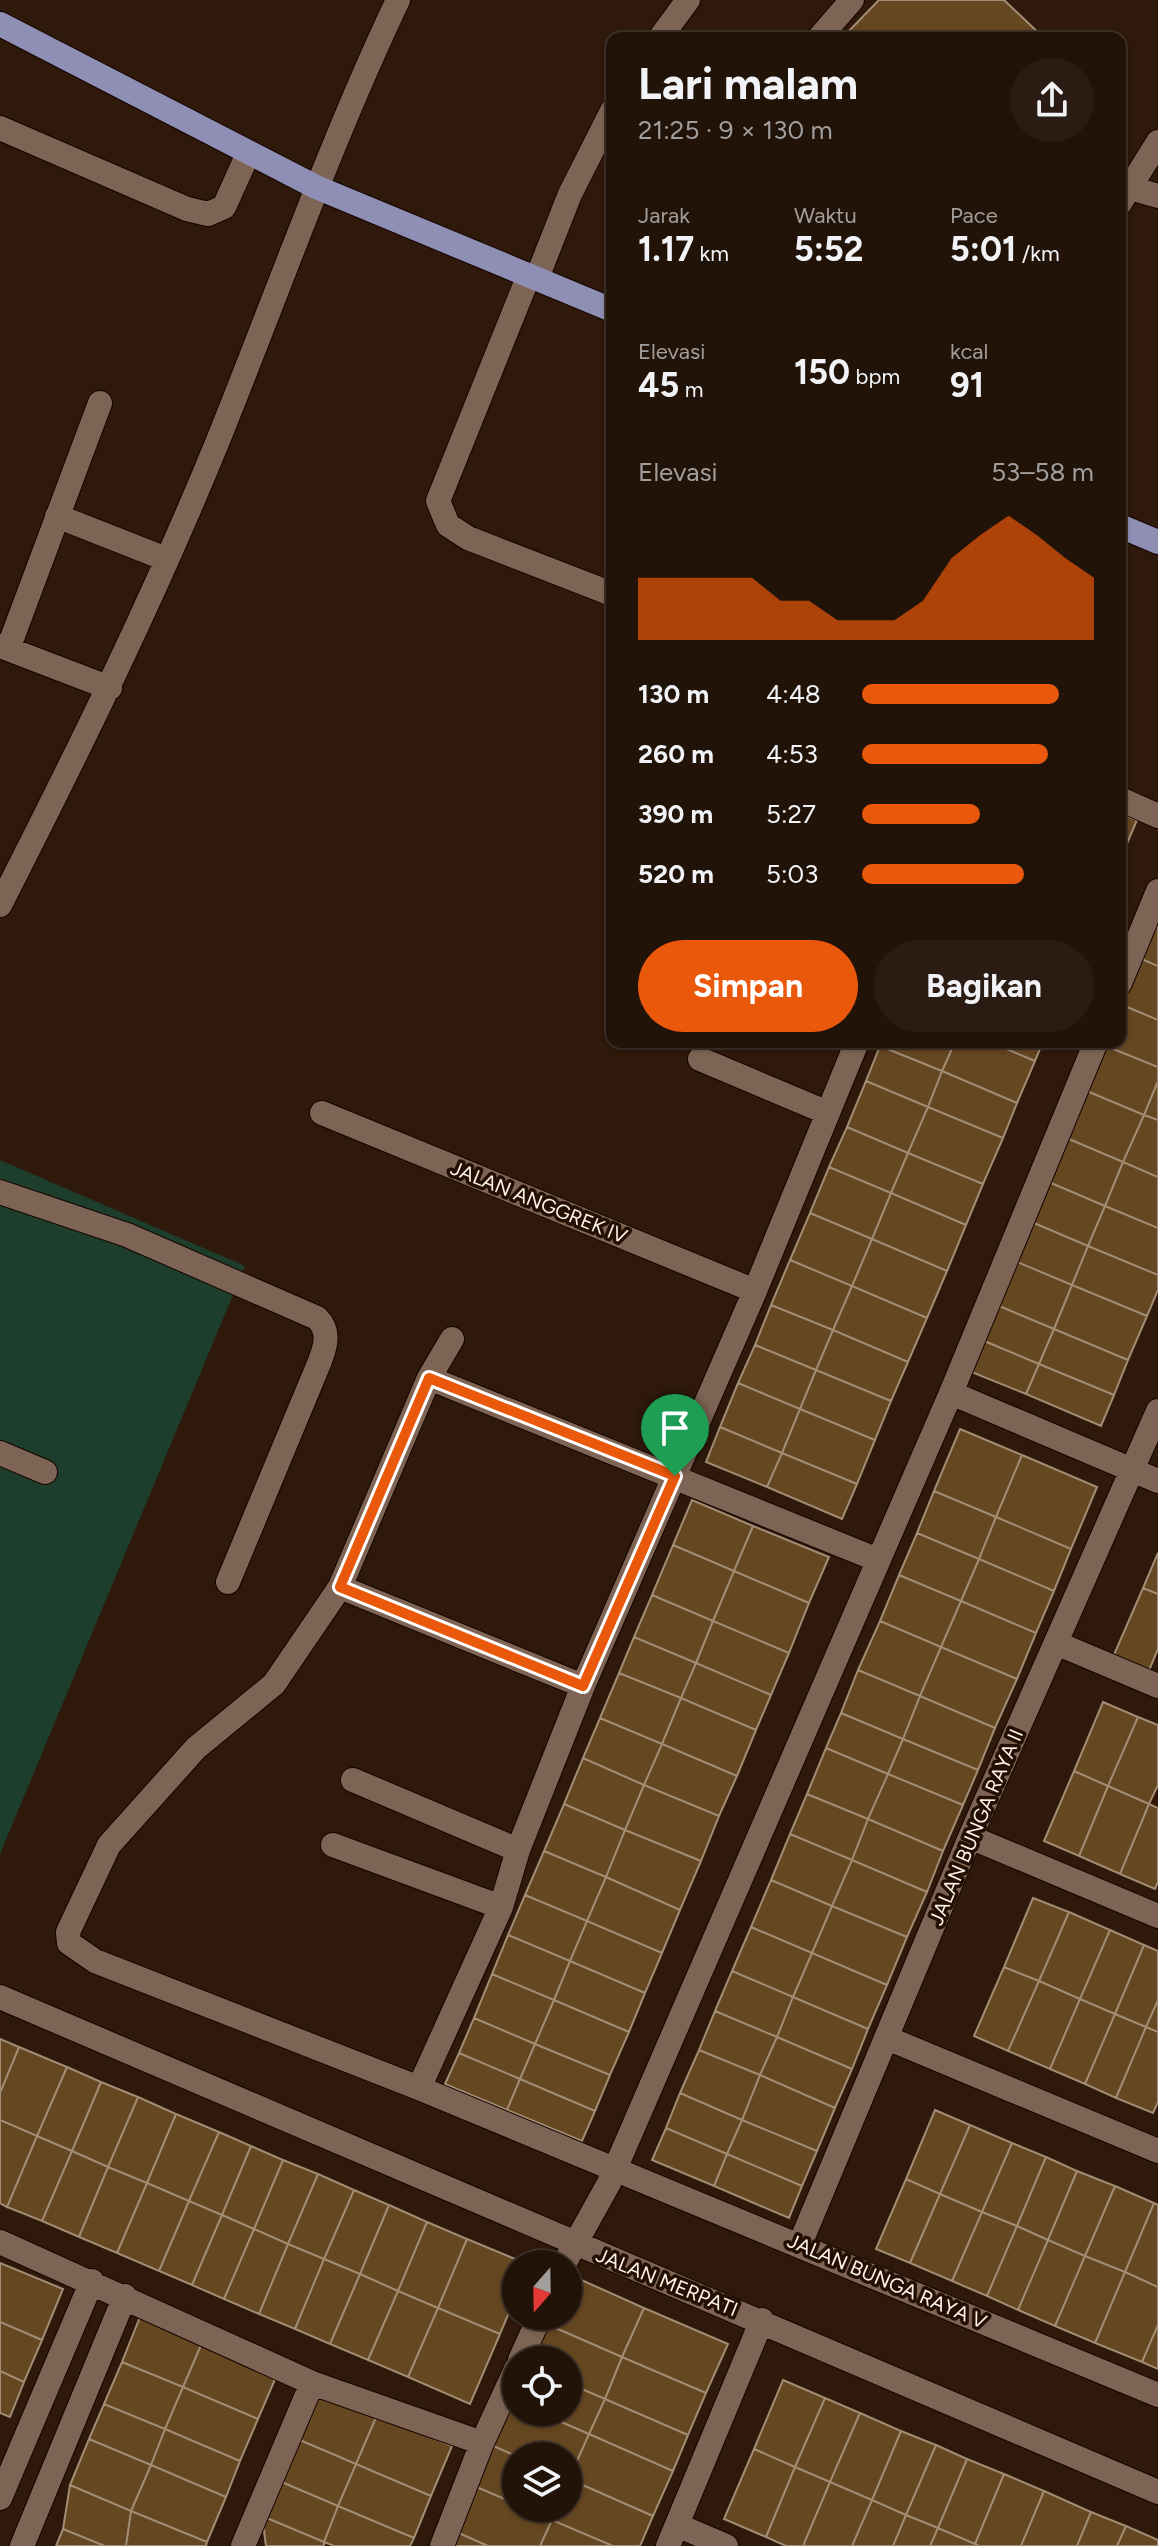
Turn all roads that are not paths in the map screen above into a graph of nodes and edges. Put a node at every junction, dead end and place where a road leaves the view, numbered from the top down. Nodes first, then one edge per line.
1 (398, 0) edge
2 (688, 0) edge
3 (852, 0) edge
4 (0, 24) edge
5 (664, 32) edge
6 (824, 32) edge
7 (606, 123) edge
8 (0, 128) edge
9 (1158, 142) edge
10 (248, 154) junction
11 (316, 187) junction
12 (1126, 194) edge
13 (1126, 196) edge
14 (1158, 196) edge
15 (533, 277) junction
16 (606, 307) edge
17 (100, 403) dead end
18 (57, 516) junction
19 (1126, 529) edge
20 (1158, 542) edge
21 (166, 559) junction
22 (606, 592) edge
23 (4, 648) edge
24 (110, 688) junction
25 (1126, 802) edge
26 (1158, 816) edge
27 (1158, 891) edge
28 (0, 905) edge
29 (1126, 968) edge
30 (855, 1048) edge
31 (1094, 1048) edge
32 (700, 1059) dead end
33 (322, 1113) dead end
34 (828, 1113) junction
35 (0, 1192) edge
36 (755, 1291) junction
37 (452, 1339) dead end
38 (429, 1378) junction
39 (951, 1393) junction
40 (1158, 1411) edge
41 (0, 1453) edge
42 (1133, 1470) junction
43 (45, 1472) dead end
44 (675, 1476) junction
45 (1158, 1481) edge
46 (878, 1560) junction
47 (228, 1582) dead end
48 (340, 1587) junction
49 (1056, 1643) junction
50 (583, 1686) junction
51 (1158, 1686) edge
52 (353, 1780) dead end
53 (970, 1837) junction
54 (333, 1845) dead end
55 (518, 1850) junction
56 (501, 1907) junction
57 (1158, 1916) edge
58 (0, 1997) edge
59 (887, 2038) junction
60 (419, 2088) junction
61 (1158, 2151) edge
62 (614, 2170) junction
63 (0, 2242) edge
64 (800, 2244) junction
65 (559, 2250) edge
66 (573, 2250) edge
67 (582, 2259) edge
68 (92, 2281) junction
69 (125, 2296) junction
70 (762, 2320) junction
71 (312, 2383) junction
72 (1158, 2395) edge
73 (502, 2399) edge
74 (482, 2443) junction
75 (1158, 2492) edge
76 (0, 2498) edge
77 (672, 2535) edge
78 (22, 2546) edge
79 (243, 2546) edge
80 (442, 2546) edge
81 (726, 2546) edge

1 - 11 street
2 - 5 street
3 - 6 street
4 - 10 main road
7 - 15 street
8 - 10 street
9 - 12 street
10 - 11 main road
11 - 15 main road
11 - 21 street
13 - 14 street
15 - 16 main road
15 - 22 street
17 - 18 street
18 - 21 street
18 - 23 street
19 - 20 main road
21 - 24 street
23 - 24 street
24 - 28 street
25 - 26 street
27 - 29 street
30 - 34 street
31 - 39 street
32 - 34 street
33 - 36 street, JALAN ANGGREK IV
34 - 36 street
35 - 47 street
36 - 44 street
37 - 38 street
38 - 44 street
38 - 48 street
39 - 42 street
39 - 46 street
40 - 42 street, JALAN BUNGA RAYA II
41 - 43 street
42 - 45 street
42 - 49 street, JALAN BUNGA RAYA II
44 - 46 street
44 - 50 street
46 - 62 street
48 - 50 street
48 - 60 street, JALAN BUNGA RAYA V
49 - 51 street
49 - 53 street, JALAN BUNGA RAYA II
50 - 55 street
52 - 55 street
53 - 57 street
53 - 59 street, JALAN BUNGA RAYA II
54 - 56 street
55 - 56 street
56 - 60 street
58 - 65 street, JALAN MERPATI
59 - 61 street
59 - 64 street, JALAN BUNGA RAYA II
60 - 62 street, JALAN BUNGA RAYA V
62 - 64 street, JALAN BUNGA RAYA V
62 - 66 street
63 - 68 street
64 - 72 street, JALAN BUNGA RAYA V
67 - 70 street, JALAN MERPATI
68 - 69 street
68 - 76 street
69 - 71 street
69 - 78 street
70 - 75 street, JALAN MERPATI
70 - 77 street
71 - 74 street
71 - 79 street
73 - 74 street
74 - 80 street
77 - 81 street

